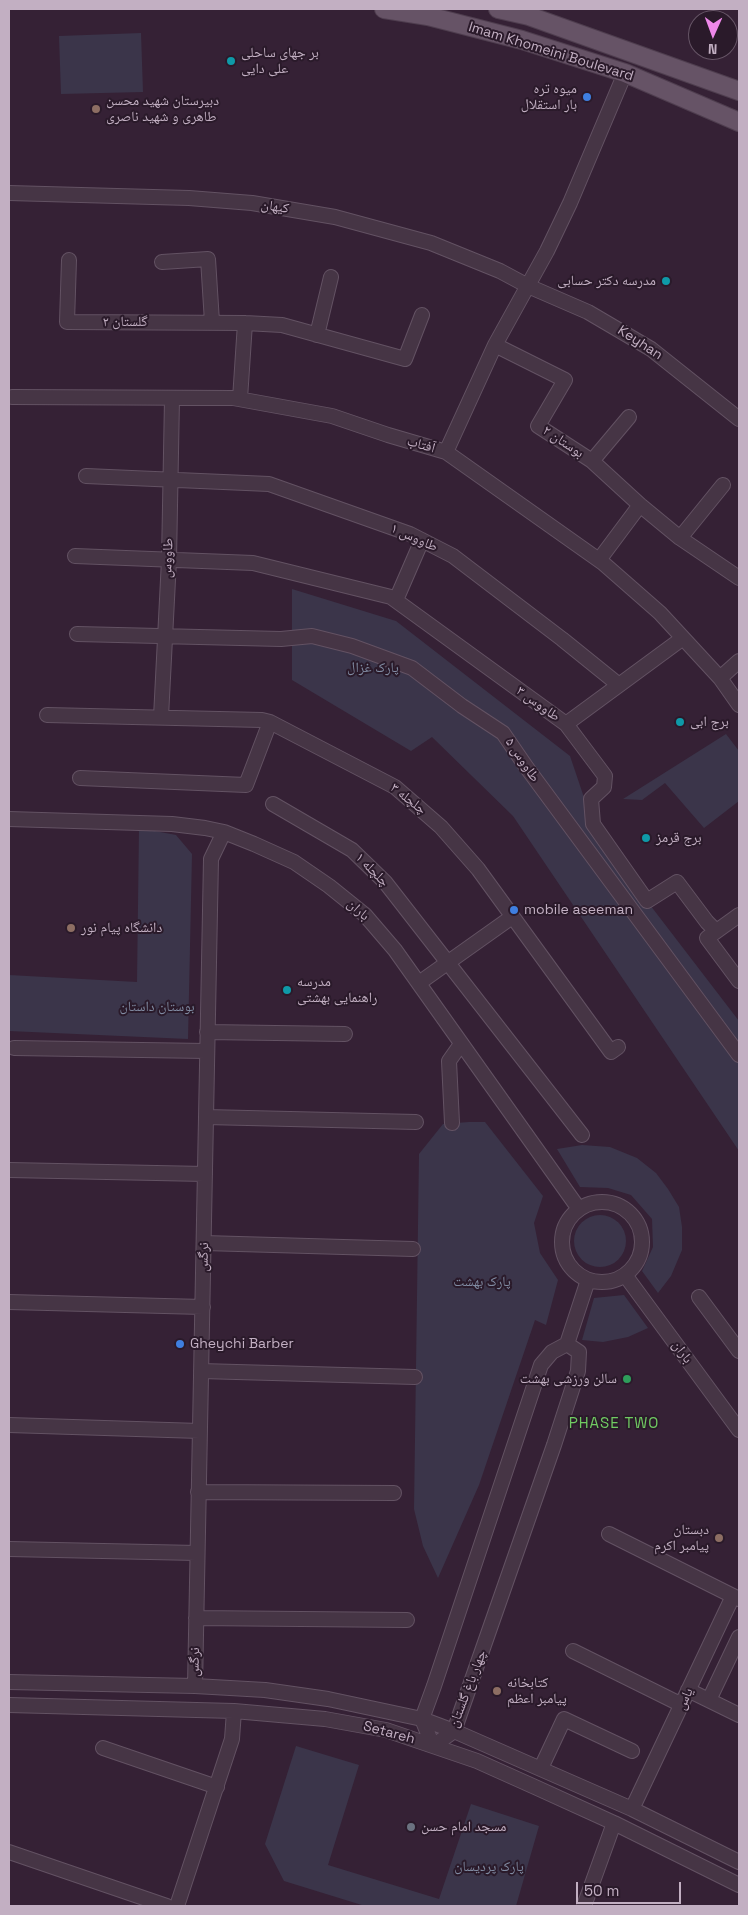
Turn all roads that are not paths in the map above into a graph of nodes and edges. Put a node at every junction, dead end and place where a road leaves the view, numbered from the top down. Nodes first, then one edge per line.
1 (384, 9) edge
2 (498, 9) edge
3 (625, 73) junction
4 (711, 82) junction
5 (739, 82) edge
6 (739, 92) edge
7 (739, 122) edge
8 (9, 193) edge
9 (69, 260) dead end
10 (162, 262) dead end
11 (331, 277) dead end
12 (528, 286) junction
13 (422, 315) dead end
14 (212, 322) junction
15 (245, 323) junction
16 (317, 335) junction
17 (496, 346) junction
18 (10, 396) edge
19 (172, 399) junction
20 (240, 399) junction
21 (629, 417) dead end
22 (739, 419) edge
23 (446, 452) junction
24 (592, 461) junction
25 (86, 476) dead end
26 (170, 480) junction
27 (722, 485) dead end
28 (640, 506) junction
29 (680, 538) junction
30 (422, 540) junction
31 (74, 556) dead end
32 (169, 560) junction
33 (599, 560) junction
34 (739, 578) edge
35 (396, 600) junction
36 (77, 634) dead end
37 (165, 635) junction
38 (683, 638) junction
39 (739, 661) edge
40 (720, 678) junction
41 (619, 685) junction
42 (739, 705) edge
43 (46, 715) dead end
44 (161, 717) junction
45 (270, 722) junction
46 (566, 724) junction
47 (80, 778) dead end
48 (273, 804) dead end
49 (9, 819) edge
50 (224, 832) junction
51 (739, 915) edge
52 (512, 917) junction
53 (713, 932) junction
54 (448, 962) junction
55 (739, 981) edge
56 (418, 983) junction
57 (207, 1032) junction
58 (345, 1034) dead end
59 (461, 1044) junction
60 (618, 1047) dead end
61 (14, 1048) dead end
62 (206, 1050) junction
63 (739, 1055) edge
64 (206, 1117) junction
65 (416, 1122) dead end
66 (452, 1123) dead end
67 (582, 1135) dead end
68 (9, 1170) edge
69 (206, 1174) junction
70 (579, 1209) junction
71 (204, 1242) junction
72 (413, 1249) dead end
73 (625, 1275) junction
74 (588, 1280) junction
75 (699, 1297) dead end
76 (9, 1302) edge
77 (203, 1307) junction
78 (567, 1344) junction
79 (739, 1351) edge
80 (201, 1371) junction
81 (415, 1377) dead end
82 (9, 1425) edge
83 (739, 1430) edge
84 (200, 1431) junction
85 (198, 1492) junction
86 (394, 1492) dead end
87 (609, 1534) dead end
88 (9, 1548) edge
89 (197, 1554) junction
90 (736, 1597) edge
91 (196, 1618) junction
92 (407, 1620) dead end
93 (739, 1637) edge
94 (573, 1652) dead end
95 (9, 1682) edge
96 (195, 1686) junction
97 (688, 1690) junction
98 (709, 1700) junction
99 (9, 1705) edge
100 (682, 1705) junction
101 (234, 1711) junction
102 (739, 1715) edge
103 (422, 1719) junction
104 (454, 1731) junction
105 (433, 1746) junction
106 (103, 1748) dead end
107 (632, 1751) dead end
108 (540, 1768) junction
109 (217, 1786) junction
110 (632, 1808) junction
111 (614, 1823) junction
112 (9, 1852) edge
113 (739, 1862) edge
114 (739, 1886) edge
115 (168, 1906) edge
116 (177, 1906) edge
117 (584, 1906) edge

1 - 3 main road, Imam Khomeini Boulevard
2 - 4 main road, Imam Khomeini Boulevard
3 - 7 main road, Imam Khomeini Boulevard
3 - 12 street
4 - 5 main road
4 - 6 main road, Imam Khomeini Boulevard
8 - 12 street, کیهان
9 - 14 street, گلستان ۲
10 - 14 street
11 - 16 street
12 - 17 street
12 - 22 street, Keyhan
13 - 16 street, گلستان ۲
14 - 15 street, گلستان ۲
15 - 16 street, گلستان ۲
15 - 20 street
17 - 23 street
17 - 24 street, بوستان ۲
18 - 19 street, آفتاب
19 - 20 street, آفتاب
19 - 26 street, طاووس
20 - 23 street, آفتاب
21 - 24 street
23 - 33 street, آفتاب
24 - 28 street, بوستان ۲
25 - 26 street, طاووس ۱
26 - 30 street, طاووس ۱
26 - 32 street, طاووس
27 - 29 street
28 - 29 street, بوستان ۲
28 - 33 street
29 - 34 street, بوستان ۲
30 - 35 street
30 - 41 street, طاووس ۱
31 - 32 street, طاووس ۳
32 - 35 street, طاووس ۳
32 - 37 street, طاووس
33 - 38 street, آفتاب
35 - 46 street, طاووس ۳
36 - 37 street, طاووس ۵
37 - 44 street, طاووس
37 - 63 street, طاووس ۵
38 - 40 street, آفتاب
38 - 41 street
39 - 40 street
40 - 42 street, آفتاب
41 - 46 street
43 - 44 street
44 - 45 street
45 - 47 street
45 - 52 street, چلچله ۳
46 - 53 street, طاووس ۳
48 - 54 street, چلچله ۱
49 - 50 street, باران
50 - 56 street, باران
50 - 57 street, نرگس
51 - 53 street
52 - 54 street
52 - 60 street, چلچله ۳
53 - 55 street, طاووس ۳
54 - 56 street
54 - 67 street, چلچله ۱
56 - 59 street, باران
57 - 58 street
57 - 62 street, نرگس
59 - 66 street
59 - 70 street, باران
61 - 62 street
62 - 64 street, نرگس
64 - 65 street
64 - 69 street, نرگس
68 - 69 street
69 - 71 street, نرگس
70 - 73 street
70 - 74 street
71 - 72 street
71 - 77 street, نرگس
73 - 74 street
73 - 83 street, باران
74 - 78 street
75 - 79 street
76 - 77 street
77 - 80 street, نرگس
78 - 103 street
78 - 104 street, چهار باغ گلستان
80 - 81 street
80 - 84 street, نرگس
82 - 84 street
84 - 85 street, نرگس
85 - 86 street
85 - 89 street, نرگس
87 - 90 street
88 - 89 street
89 - 91 street, نرگس
90 - 97 street, یاس
91 - 92 street
91 - 96 street, نرگس
93 - 98 street, یاس
94 - 100 street
95 - 96 street, Setareh
96 - 103 street, Setareh
97 - 98 street
97 - 100 street, یاس
98 - 102 street
99 - 101 street, Setareh
100 - 110 street, یاس
101 - 105 street, Setareh
101 - 109 street
103 - 104 street, Setareh
103 - 105 street, چهار باغ گلستان
104 - 105 street, چهار باغ گلستان
104 - 108 street, Setareh
105 - 111 street, Setareh
106 - 109 street
107 - 108 street
108 - 110 street, Setareh
109 - 116 street
110 - 113 street, Setareh
111 - 114 street, Setareh
111 - 117 street
112 - 115 street

